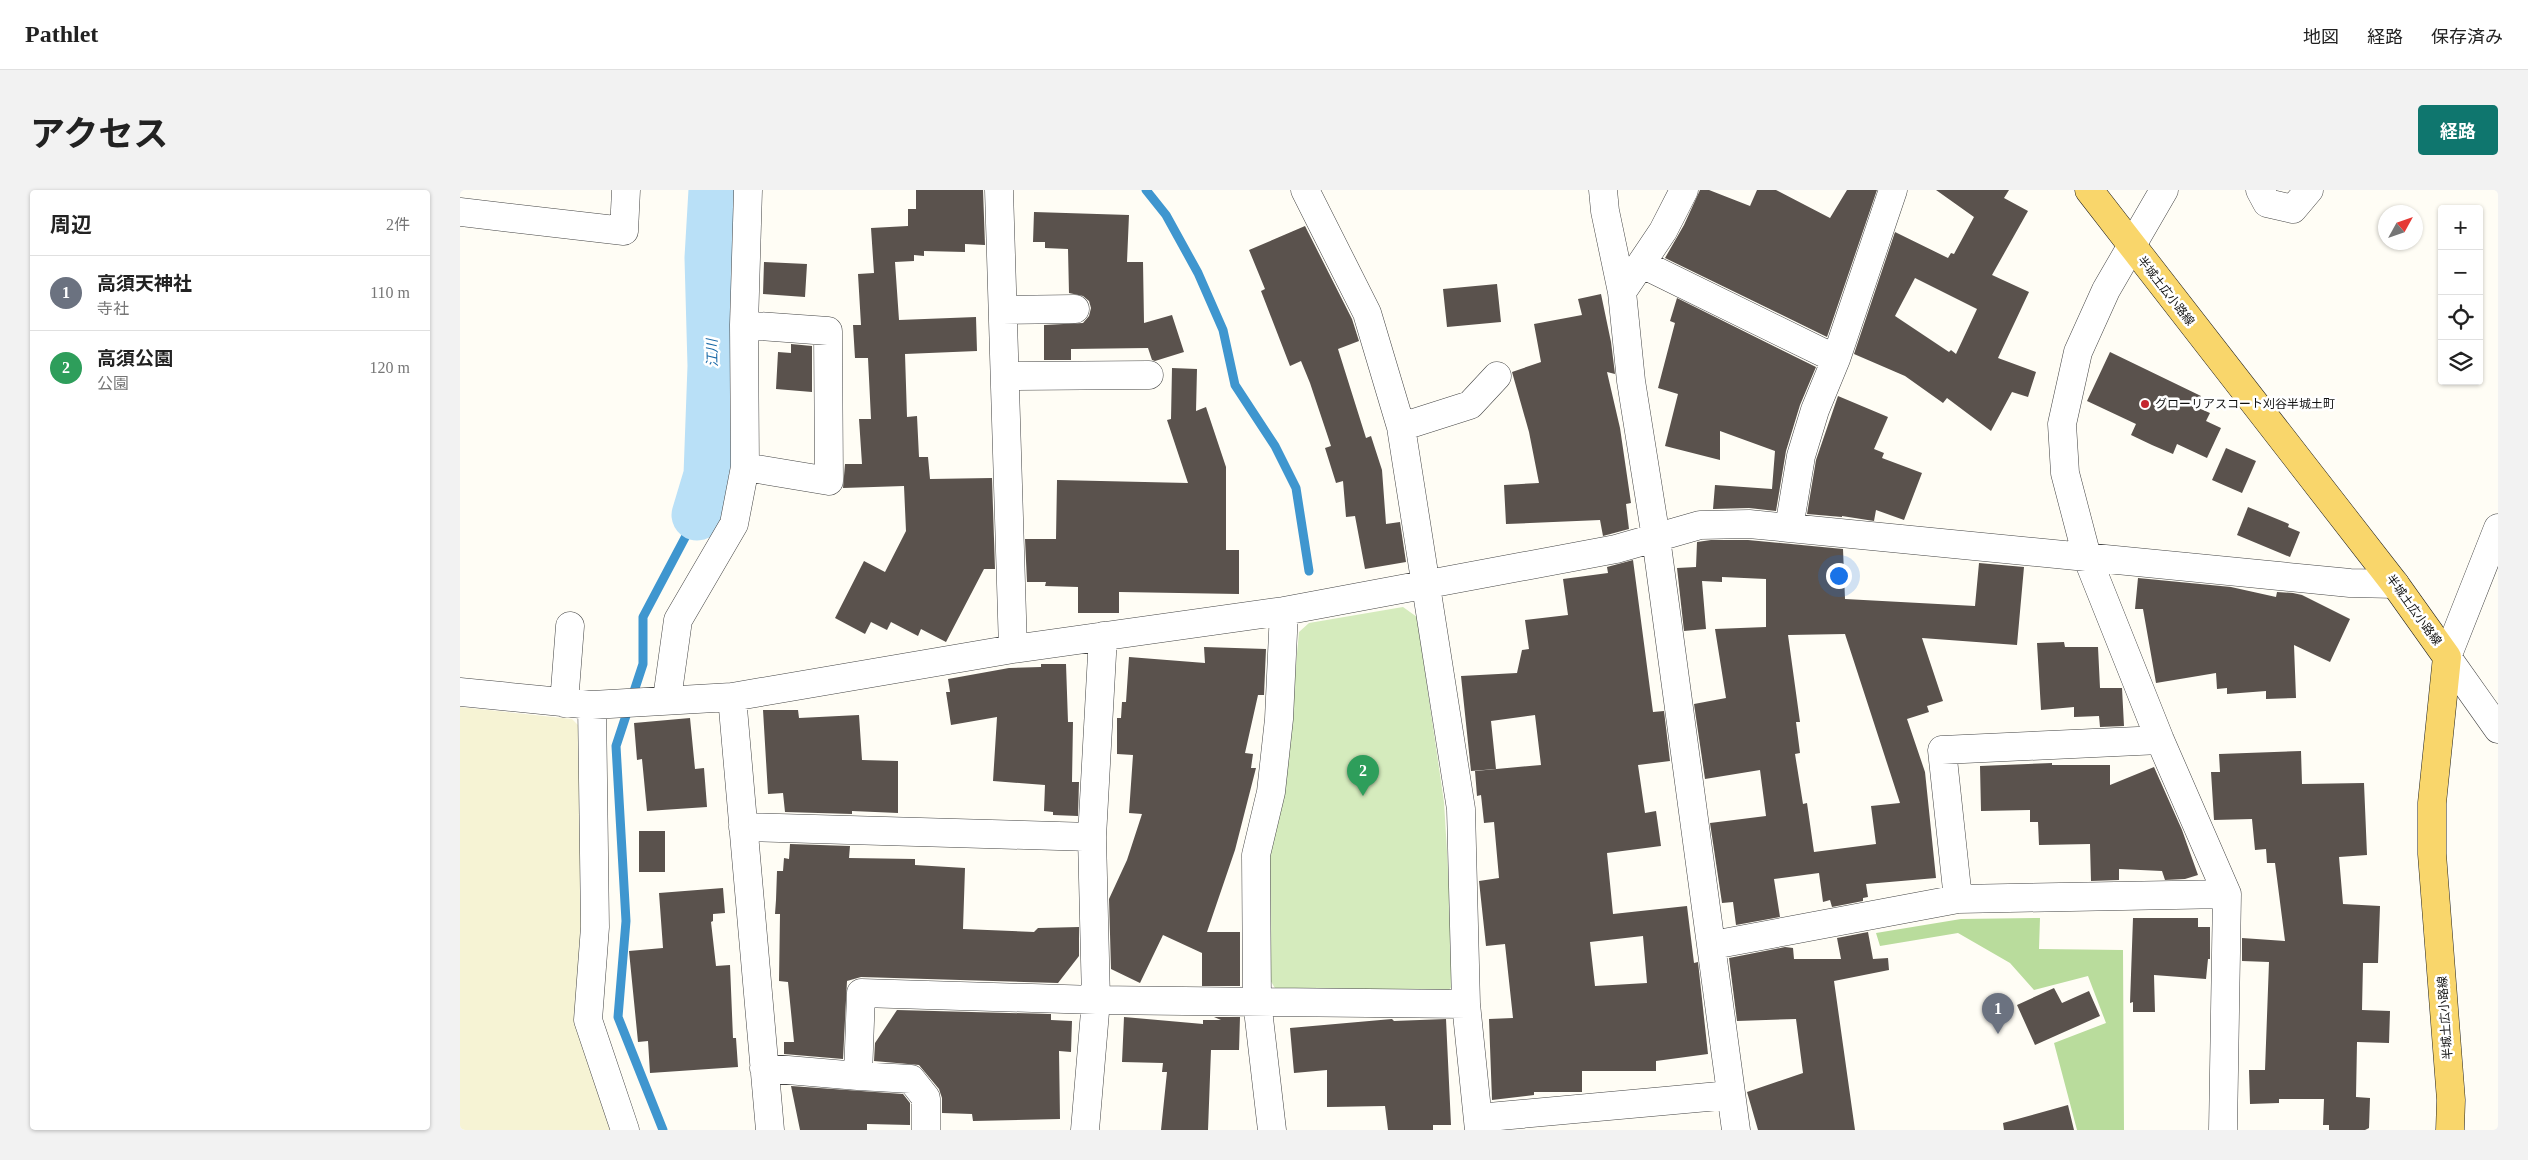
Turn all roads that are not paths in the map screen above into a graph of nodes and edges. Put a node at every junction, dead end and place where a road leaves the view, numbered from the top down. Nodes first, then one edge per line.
1 (626, 190) edge
2 (748, 190) edge
3 (999, 190) edge
4 (1305, 190) edge
5 (1603, 190) edge
6 (1684, 190) edge
7 (1893, 190) edge
8 (2088, 190) edge
9 (2164, 190) edge
10 (2260, 190) edge
11 (2301, 200) edge
12 (460, 212) edge
13 (2131, 247) junction
14 (1642, 264) junction
15 (1622, 292) junction
16 (1075, 309) dead end
17 (1003, 310) junction
18 (744, 325) junction
19 (1836, 359) junction
20 (1149, 375) dead end
21 (1005, 376) junction
22 (1497, 376) dead end
23 (1400, 427) junction
24 (745, 466) junction
25 (1790, 528) junction
26 (2498, 528) edge
27 (1656, 538) junction
28 (2087, 557) junction
29 (2396, 584) junction
30 (1424, 585) junction
31 (1284, 611) junction
32 (570, 626) dead end
33 (1103, 636) junction
34 (1013, 649) junction
35 (2447, 657) junction
36 (460, 692) edge
37 (732, 697) junction
38 (667, 699) junction
39 (564, 703) junction
40 (592, 704) junction
41 (2498, 729) edge
42 (2160, 740) junction
43 (743, 827) junction
44 (1092, 837) junction
45 (2227, 894) junction
46 (1958, 899) junction
47 (1712, 945) junction
48 (1096, 1000) junction
49 (1257, 1001) junction
50 (1466, 1004) junction
51 (764, 1068) junction
52 (858, 1076) junction
53 (1730, 1095) junction
54 (1478, 1124) edge
55 (625, 1130) edge
56 (770, 1130) edge
57 (926, 1130) edge
58 (1085, 1130) edge
59 (1272, 1130) edge
60 (1736, 1130) edge
61 (2223, 1130) edge
62 (2450, 1130) edge

1 - 12 street
2 - 18 street
3 - 17 street
4 - 23 street
5 - 15 street
6 - 14 street
7 - 19 street
8 - 13 main road, 半城土広小路線
9 - 13 street
10 - 11 street
13 - 28 street
13 - 29 main road, 半城土広小路線
14 - 15 street
14 - 19 street
15 - 27 street
16 - 17 street
17 - 21 street
18 - 24 street
18 - 24 street
19 - 25 street
20 - 21 street
21 - 34 street
22 - 23 street
23 - 30 street
24 - 38 street
25 - 27 street
25 - 28 street
26 - 35 street
27 - 30 street
27 - 47 street
28 - 29 street
28 - 42 street
29 - 35 main road, 半城土広小路線
30 - 31 street
30 - 50 street
31 - 33 street
31 - 49 street
32 - 39 street
33 - 34 street
33 - 44 street
34 - 37 street
35 - 41 street
35 - 62 main road, 半城土広小路線
36 - 39 street
37 - 38 street
37 - 43 street
38 - 40 street
39 - 40 street
40 - 55 street
42 - 45 street
42 - 46 street
43 - 44 street
43 - 51 street
44 - 48 street
45 - 46 street
45 - 61 street
46 - 47 street
47 - 53 street
48 - 49 street
48 - 52 street
48 - 58 street
49 - 50 street
49 - 59 street
50 - 54 street
51 - 52 street
51 - 56 street
52 - 57 street
53 - 54 street
53 - 60 street

